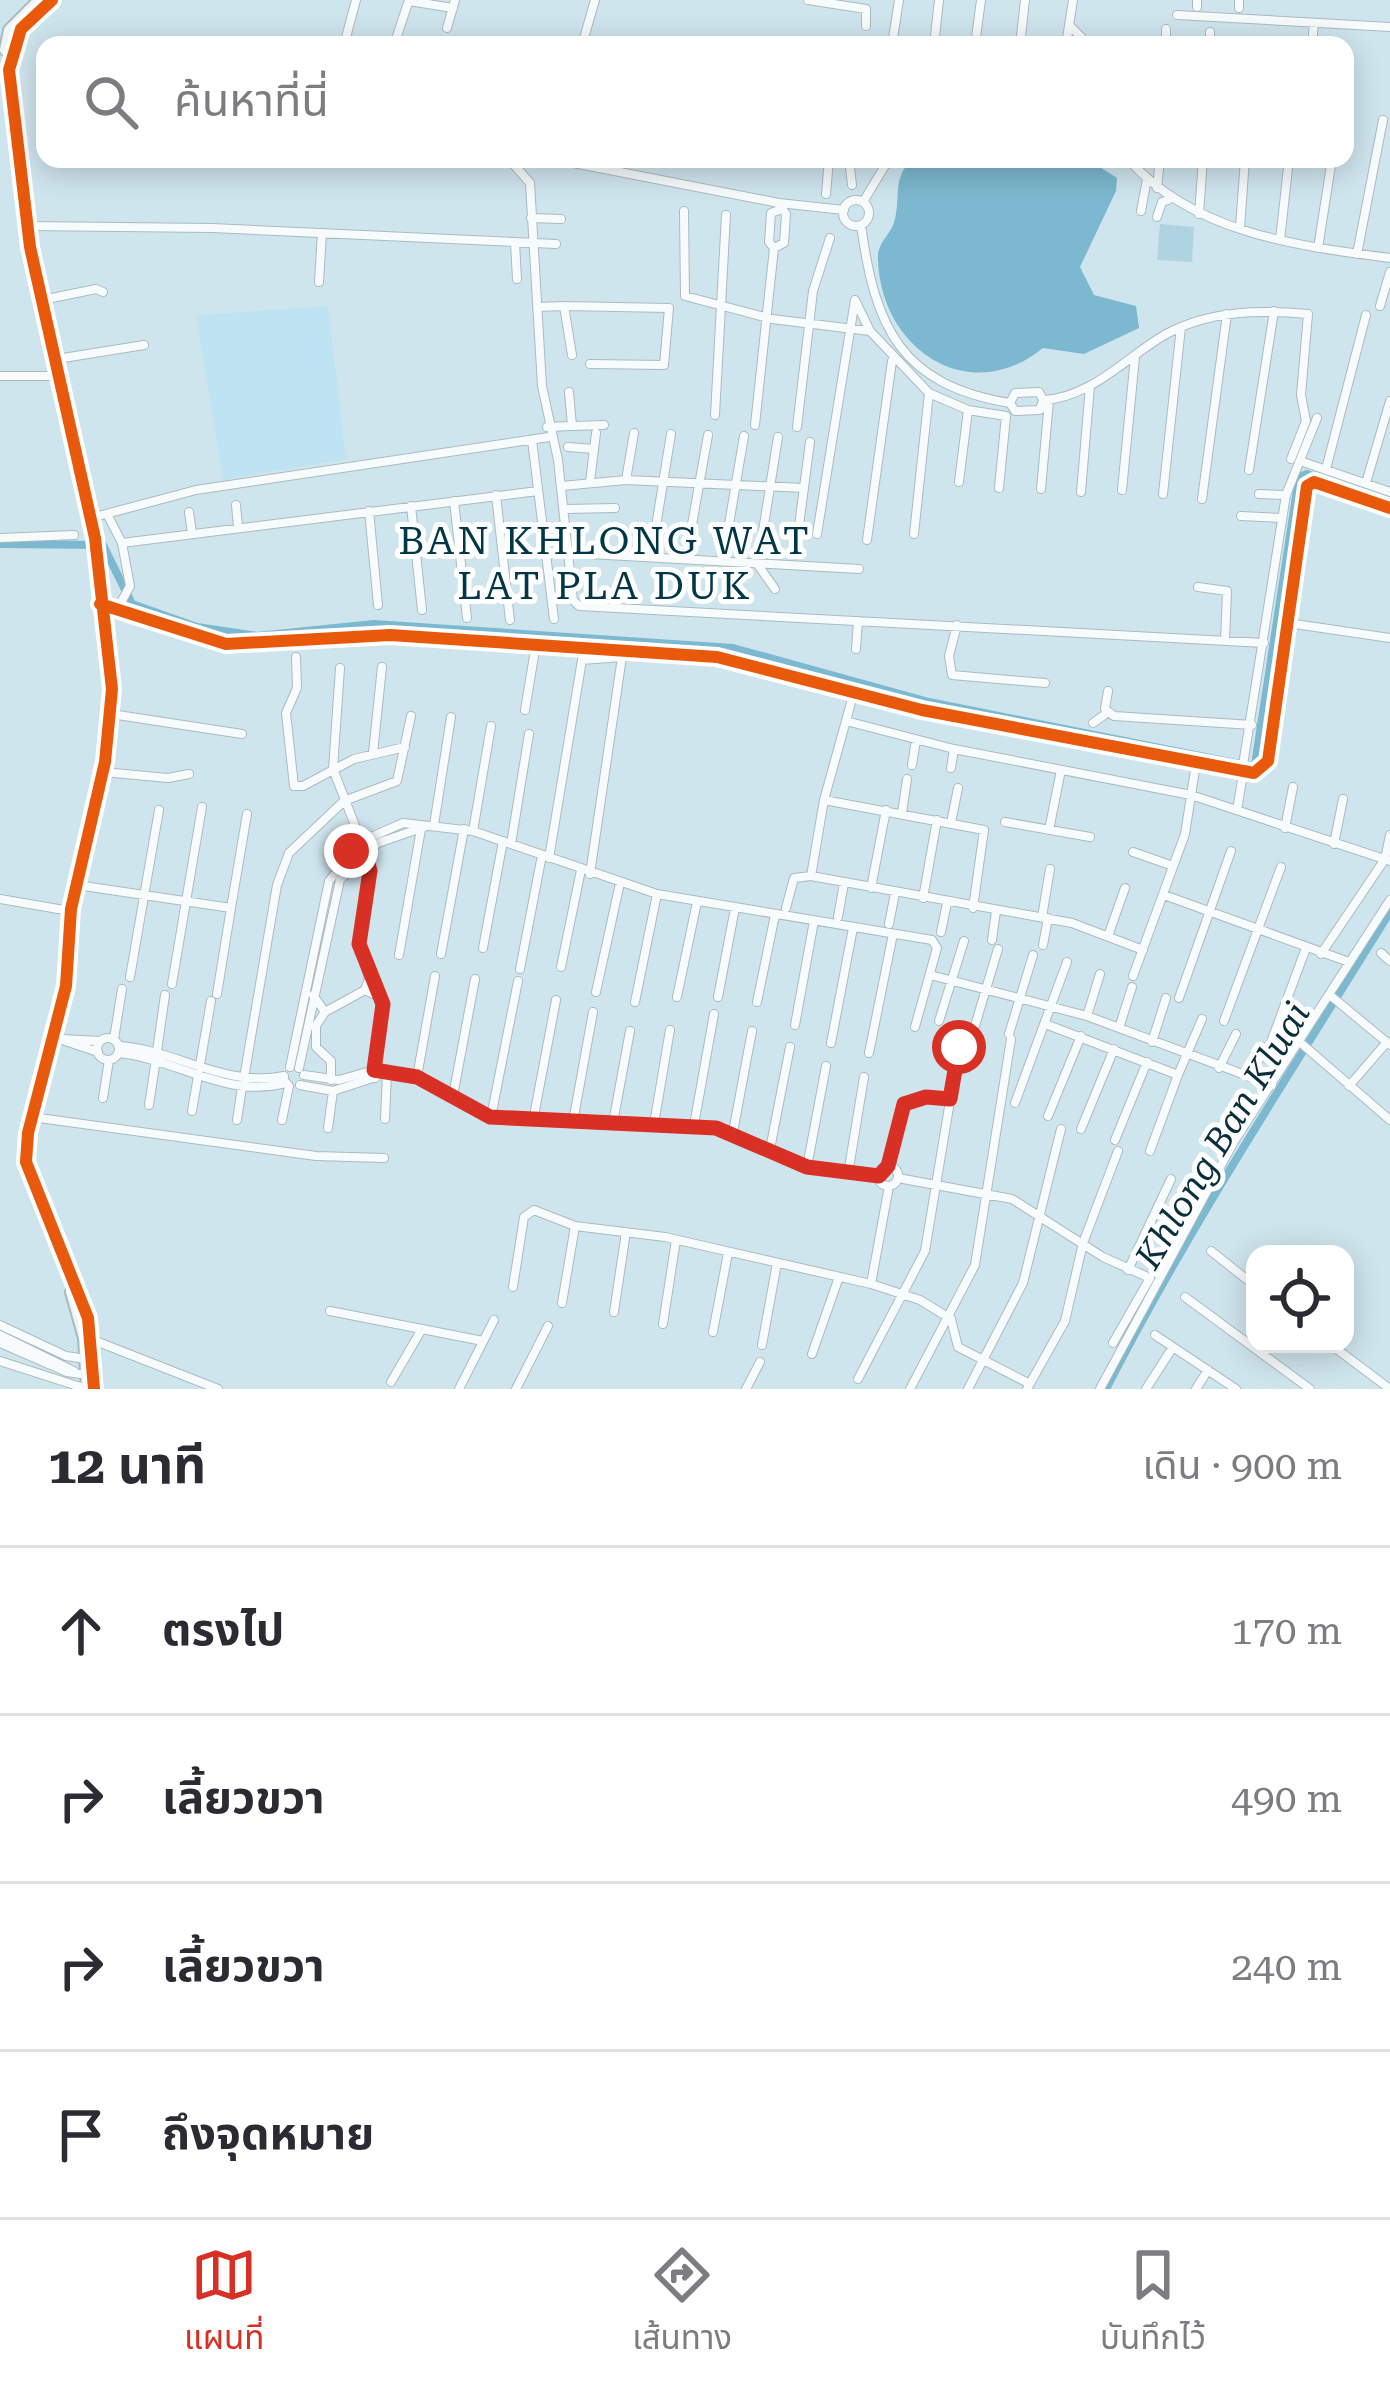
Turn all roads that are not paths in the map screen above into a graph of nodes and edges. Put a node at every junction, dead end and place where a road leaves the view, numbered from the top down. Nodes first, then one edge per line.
1 (39, 0) edge
2 (52, 0) edge
3 (356, 0) edge
4 (399, 0) edge
5 (410, 0) edge
6 (596, 0) edge
7 (808, 0) edge
8 (899, 0) edge
9 (939, 0) edge
10 (980, 0) edge
11 (1025, 0) edge
12 (1073, 0) edge
13 (454, 4) edge
14 (403, 12) junction
15 (1177, 15) dead end
16 (1314, 23) junction
17 (866, 26) dead end
18 (1070, 26) junction
19 (1390, 27) edge
20 (447, 28) dead end
21 (1166, 29) dead end
22 (1210, 32) dead end
23 (346, 36) edge
24 (396, 36) edge
25 (585, 36) edge
26 (893, 36) edge
27 (935, 36) edge
28 (976, 36) edge
29 (1021, 36) edge
30 (1068, 36) edge
31 (1080, 36) edge
32 (1166, 36) edge
33 (1210, 36) edge
34 (1313, 36) edge
35 (1383, 120) dead end
36 (517, 168) edge
37 (596, 168) edge
38 (828, 168) edge
39 (851, 168) edge
40 (884, 168) edge
41 (1137, 168) edge
42 (1159, 168) edge
43 (1202, 168) edge
44 (1244, 168) edge
45 (1287, 168) edge
46 (1331, 168) edge
47 (1147, 179) junction
48 (852, 185) dead end
49 (1157, 190) junction
50 (826, 194) dead end
51 (1170, 200) junction
52 (863, 202) junction
53 (779, 206) junction
54 (844, 210) junction
55 (684, 211) dead end
56 (1141, 211) dead end
57 (1199, 214) junction
58 (726, 215) dead end
59 (1157, 217) dead end
60 (531, 218) junction
61 (561, 219) dead end
62 (861, 225) junction
63 (27, 226) junction
64 (1240, 228) junction
65 (322, 233) junction
66 (830, 238) dead end
67 (1280, 240) junction
68 (515, 243) junction
69 (531, 244) junction
70 (556, 244) dead end
71 (774, 248) junction
72 (1318, 248) junction
73 (1357, 254) junction
74 (1390, 258) edge
75 (1390, 272) edge
76 (518, 279) dead end
77 (319, 282) dead end
78 (103, 292) dead end
79 (40, 300) junction
80 (723, 303) junction
81 (564, 306) junction
82 (1380, 306) dead end
83 (538, 308) junction
84 (1274, 311) junction
85 (1227, 314) junction
86 (1366, 315) dead end
87 (767, 318) junction
88 (808, 325) junction
89 (1181, 327) junction
90 (849, 328) junction
91 (869, 331) junction
92 (143, 345) dead end
93 (572, 355) dead end
94 (1135, 356) junction
95 (56, 359) junction
96 (892, 360) junction
97 (590, 364) dead end
98 (0, 376) edge
99 (55, 376) junction
100 (542, 386) junction
101 (1090, 386) junction
102 (557, 387) dead end
103 (569, 392) dead end
104 (928, 393) junction
105 (1046, 401) junction
106 (1390, 401) edge
107 (1010, 403) junction
108 (968, 410) junction
109 (715, 415) dead end
110 (1317, 418) dead end
111 (604, 425) dead end
112 (755, 425) dead end
113 (572, 426) junction
114 (797, 427) dead end
115 (548, 432) junction
116 (634, 433) dead end
117 (596, 434) dead end
118 (671, 434) dead end
119 (708, 435) dead end
120 (744, 436) dead end
121 (778, 437) dead end
122 (532, 440) junction
123 (810, 442) dead end
124 (568, 447) dead end
125 (594, 449) junction
126 (1291, 459) dead end
127 (1303, 462) junction
128 (1326, 469) junction
129 (1249, 470) dead end
130 (626, 480) junction
131 (590, 482) junction
132 (959, 482) dead end
133 (1366, 483) junction
134 (662, 484) junction
135 (562, 486) junction
136 (735, 487) junction
137 (770, 487) junction
138 (698, 488) junction
139 (804, 488) junction
140 (999, 488) dead end
141 (1041, 489) dead end
142 (1122, 490) dead end
143 (538, 491) junction
144 (1081, 492) dead end
145 (1390, 492) edge
146 (1163, 494) dead end
147 (1259, 494) dead end
148 (496, 495) junction
149 (1286, 495) junction
150 (1202, 499) dead end
151 (454, 500) junction
152 (236, 506) dead end
153 (412, 506) junction
154 (565, 508) junction
155 (615, 508) dead end
156 (1390, 508) edge
157 (369, 511) junction
158 (189, 512) dead end
159 (107, 514) junction
160 (1241, 516) dead end
161 (1282, 518) junction
162 (656, 526) dead end
163 (238, 527) junction
164 (91, 529) junction
165 (691, 530) dead end
166 (728, 530) dead end
167 (764, 531) dead end
168 (193, 533) junction
169 (798, 533) dead end
170 (818, 534) dead end
171 (914, 534) dead end
172 (74, 536) dead end
173 (0, 538) edge
174 (867, 540) dead end
175 (122, 543) junction
176 (571, 554) junction
177 (757, 564) junction
178 (859, 569) dead end
179 (1198, 587) dead end
180 (775, 589) dead end
181 (112, 604) junction
182 (378, 605) dead end
183 (422, 610) dead end
184 (467, 618) dead end
185 (554, 619) dead end
186 (510, 620) dead end
187 (858, 621) junction
188 (1288, 623) junction
189 (957, 625) junction
190 (1390, 638) edge
191 (1225, 640) junction
192 (1264, 643) junction
193 (536, 644) junction
194 (856, 649) dead end
195 (296, 657) dead end
196 (382, 667) dead end
197 (340, 668) dead end
198 (1045, 683) dead end
199 (854, 692) junction
200 (1108, 692) dead end
201 (525, 710) dead end
202 (1107, 713) junction
203 (111, 714) junction
204 (410, 716) dead end
205 (451, 717) dead end
206 (846, 721) junction
207 (1093, 723) dead end
208 (1252, 725) junction
209 (490, 726) dead end
210 (242, 734) dead end
211 (530, 734) dead end
212 (916, 740) junction
213 (405, 747) junction
214 (954, 749) junction
215 (374, 754) junction
216 (912, 765) dead end
217 (333, 769) junction
218 (951, 769) dead end
219 (1243, 769) junction
220 (1061, 770) junction
221 (1195, 770) dead end
222 (103, 772) junction
223 (189, 774) dead end
224 (907, 778) dead end
225 (958, 788) dead end
226 (1293, 788) dead end
227 (1191, 795) junction
228 (824, 800) junction
229 (1343, 800) dead end
230 (344, 801) junction
231 (202, 807) dead end
232 (159, 810) dead end
233 (886, 810) junction
234 (1237, 810) junction
235 (902, 813) junction
236 (247, 814) dead end
237 (937, 820) junction
238 (1005, 822) dead end
239 (951, 823) junction
240 (426, 825) junction
241 (1285, 828) junction
242 (468, 830) junction
243 (1049, 830) junction
244 (1390, 835) edge
245 (1090, 838) dead end
246 (507, 842) junction
247 (1334, 844) junction
248 (364, 846) junction
249 (1231, 851) dead end
250 (1133, 852) dead end
251 (546, 857) junction
252 (1387, 860) edge
253 (1173, 866) junction
254 (1281, 867) dead end
255 (1050, 869) dead end
256 (585, 872) junction
257 (811, 876) junction
258 (620, 883) junction
259 (844, 883) junction
260 (76, 885) junction
261 (872, 888) junction
262 (1125, 888) dead end
263 (895, 893) junction
264 (142, 894) junction
265 (658, 894) junction
266 (1164, 895) junction
267 (923, 898) junction
268 (0, 899) edge
269 (1390, 900) edge
270 (187, 901) junction
271 (697, 902) junction
272 (947, 903) junction
273 (231, 908) junction
274 (735, 908) junction
275 (786, 908) dead end
276 (973, 908) junction
277 (64, 910) junction
278 (996, 911) junction
279 (1209, 913) junction
280 (775, 915) junction
281 (838, 917) dead end
282 (1045, 918) junction
283 (814, 921) junction
284 (853, 928) junction
285 (891, 929) junction
286 (1257, 931) junction
287 (941, 932) dead end
288 (1108, 936) junction
289 (964, 941) dead end
290 (1043, 945) dead end
291 (483, 948) dead end
292 (1306, 948) junction
293 (1143, 950) junction
294 (441, 953) dead end
295 (1381, 953) dead end
296 (1321, 954) junction
297 (399, 955) dead end
298 (1033, 955) dead end
299 (1390, 961) edge
300 (1067, 962) dead end
301 (1349, 962) junction
302 (561, 967) dead end
303 (314, 968) junction
304 (520, 969) dead end
305 (1100, 974) dead end
306 (435, 976) dead end
307 (934, 976) dead end
308 (130, 977) dead end
309 (475, 979) dead end
310 (952, 980) junction
311 (518, 981) dead end
312 (172, 983) dead end
313 (374, 985) junction
314 (122, 989) dead end
315 (986, 989) junction
316 (596, 992) dead end
317 (166, 995) dead end
318 (314, 995) junction
319 (677, 997) dead end
320 (718, 997) dead end
321 (1166, 998) dead end
322 (1179, 998) dead end
323 (1332, 998) junction
324 (1020, 999) junction
325 (556, 1000) dead end
326 (635, 1002) dead end
327 (757, 1002) dead end
328 (1055, 1008) junction
329 (325, 1012) junction
330 (593, 1012) dead end
331 (714, 1014) dead end
332 (1087, 1016) junction
333 (1202, 1019) dead end
334 (939, 1021) dead end
335 (1224, 1021) dead end
336 (795, 1025) dead end
337 (1048, 1025) junction
338 (312, 1028) junction
339 (915, 1028) dead end
340 (1119, 1028) junction
341 (974, 1029) dead end
342 (670, 1030) dead end
343 (630, 1031) dead end
344 (752, 1031) dead end
345 (1236, 1034) dead end
346 (1082, 1036) junction
347 (54, 1037) junction
348 (1153, 1042) junction
349 (831, 1043) dead end
350 (1388, 1044) edge
351 (1302, 1045) junction
352 (117, 1046) junction
353 (99, 1047) junction
354 (790, 1047) dead end
355 (959, 1047) dead end
356 (1114, 1049) junction
357 (869, 1053) dead end
358 (157, 1055) junction
359 (1185, 1056) junction
360 (109, 1060) junction
361 (1147, 1062) junction
362 (826, 1066) dead end
363 (1219, 1068) junction
364 (200, 1071) junction
365 (379, 1073) junction
366 (1178, 1075) junction
367 (293, 1077) junction
368 (417, 1077) junction
369 (864, 1077) dead end
370 (1249, 1078) junction
371 (243, 1083) junction
372 (1272, 1085) junction
373 (332, 1086) junction
374 (1349, 1086) junction
375 (453, 1096) junction
376 (103, 1099) dead end
377 (950, 1099) junction
378 (1016, 1103) dead end
379 (148, 1105) dead end
380 (192, 1112) dead end
381 (1048, 1116) dead end
382 (32, 1117) junction
383 (490, 1117) junction
384 (385, 1119) dead end
385 (237, 1120) dead end
386 (282, 1120) dead end
387 (1390, 1120) edge
388 (533, 1121) junction
389 (573, 1122) junction
390 (613, 1123) junction
391 (654, 1124) junction
392 (694, 1125) junction
393 (328, 1128) dead end
394 (1061, 1129) dead end
395 (1081, 1129) dead end
396 (733, 1132) junction
397 (770, 1149) junction
398 (1150, 1151) dead end
399 (384, 1158) dead end
400 (888, 1166) junction
401 (807, 1167) junction
402 (848, 1174) junction
403 (879, 1176) junction
404 (898, 1178) junction
405 (1171, 1179) dead end
406 (889, 1186) junction
407 (938, 1186) junction
408 (988, 1193) junction
409 (1038, 1211) junction
410 (575, 1226) junction
411 (626, 1232) junction
412 (676, 1240) junction
413 (1083, 1243) junction
414 (1211, 1251) dead end
415 (728, 1252) junction
416 (777, 1263) junction
417 (1129, 1270) junction
418 (839, 1277) junction
419 (1246, 1279) edge
420 (871, 1284) junction
421 (513, 1287) dead end
422 (904, 1294) junction
423 (1185, 1297) dead end
424 (562, 1303) dead end
425 (330, 1311) dead end
426 (614, 1312) dead end
427 (951, 1319) junction
428 (494, 1320) dead end
429 (663, 1324) dead end
430 (0, 1325) edge
431 (548, 1326) dead end
432 (422, 1329) junction
433 (713, 1332) dead end
434 (1154, 1335) dead end
435 (0, 1339) edge
436 (92, 1340) junction
437 (483, 1341) junction
438 (1113, 1343) dead end
439 (762, 1346) dead end
440 (1173, 1347) junction
441 (1342, 1353) edge
442 (812, 1354) dead end
443 (86, 1358) junction
444 (0, 1361) edge
445 (760, 1362) dead end
446 (982, 1364) junction
447 (1208, 1370) junction
448 (858, 1378) dead end
449 (87, 1382) edge
450 (392, 1382) dead end
451 (1029, 1387) edge
452 (218, 1389) edge
453 (459, 1389) edge
454 (516, 1389) edge
455 (746, 1389) edge
456 (910, 1389) edge
457 (968, 1389) edge
458 (1100, 1389) edge
459 (1146, 1389) edge
460 (1196, 1389) edge
461 (1236, 1389) edge
462 (1310, 1389) edge
463 (1390, 1389) edge

1 - 99 street
2 - 63 street
3 - 23 street
4 - 14 street
5 - 13 street
5 - 14 street
6 - 25 street
7 - 17 street
8 - 26 street
9 - 27 street
10 - 28 street
11 - 29 street
12 - 18 street
13 - 20 street
14 - 24 street
15 - 16 street
16 - 19 street
16 - 34 street
18 - 30 street
18 - 31 street
21 - 32 street
22 - 33 street
35 - 73 street
36 - 60 street
37 - 53 street
38 - 50 street
39 - 48 street
40 - 52 street
41 - 47 street
42 - 49 street
43 - 57 street
44 - 64 street
45 - 67 street
46 - 72 street
47 - 49 street
47 - 56 street
49 - 51 street
51 - 57 street
51 - 59 street
52 - 54 street
52 - 62 street
53 - 54 street
53 - 71 street
53 - 71 street
54 - 62 street
55 - 80 street
57 - 64 street
58 - 80 street
60 - 61 street
60 - 69 street
62 - 107 street
63 - 65 street
63 - 79 street
64 - 67 street
65 - 68 street
65 - 77 street
66 - 88 street
67 - 72 street
68 - 69 street
68 - 76 street
69 - 70 street
69 - 83 street
71 - 87 street
72 - 73 street
73 - 74 street
75 - 82 street
78 - 79 street
79 - 95 street
80 - 87 street
80 - 109 street
81 - 83 street
81 - 93 street
81 - 97 street
83 - 100 street
84 - 85 street
84 - 126 street
84 - 129 street
85 - 89 street
85 - 150 street
86 - 128 street
87 - 88 street
87 - 112 street
88 - 90 street
88 - 114 street
89 - 94 street
89 - 146 street
90 - 91 street
90 - 91 street
90 - 170 street
91 - 96 street
92 - 95 street
94 - 101 street
94 - 142 street
95 - 164 street
96 - 104 street
96 - 174 street
98 - 99 street
99 - 164 street
100 - 102 street
100 - 115 street
101 - 105 street
101 - 144 street
103 - 113 street
104 - 108 street
104 - 171 street
105 - 107 street
105 - 107 street
105 - 141 street
106 - 133 street
108 - 132 street
108 - 140 street
110 - 127 street
111 - 113 street
113 - 115 street
115 - 122 street
115 - 135 street
116 - 130 street
117 - 125 street
118 - 134 street
119 - 138 street
120 - 136 street
121 - 137 street
122 - 143 street
122 - 159 street
123 - 139 street
124 - 125 street
125 - 131 street
127 - 128 street
127 - 149 street
128 - 133 street
130 - 131 street
130 - 134 street
131 - 135 street
133 - 145 street
134 - 138 street
134 - 162 street
135 - 154 street
136 - 137 street
136 - 138 street
136 - 166 street
137 - 139 street
137 - 167 street
138 - 165 street
139 - 169 street
143 - 148 street
143 - 185 street
147 - 149 street
148 - 151 street
148 - 186 street
149 - 161 street
151 - 153 street
151 - 184 street
152 - 163 street
153 - 157 street
153 - 183 street
154 - 155 street
154 - 176 street
156 - 188 street
157 - 163 street
157 - 182 street
158 - 168 street
159 - 164 street
159 - 175 street
160 - 161 street
161 - 192 street
163 - 168 street
164 - 181 street
168 - 175 street
172 - 173 street
175 - 181 street
176 - 177 street
176 - 187 street
177 - 178 street
177 - 180 street
179 - 191 street
181 - 193 street
181 - 203 street
181 - 277 street
187 - 189 street
187 - 194 street
188 - 190 street
188 - 219 street
189 - 191 street
189 - 198 street
191 - 192 street
192 - 208 street
193 - 199 street
193 - 201 street
195 - 217 street
196 - 215 street
197 - 217 street
199 - 206 street
199 - 219 street
200 - 202 street
202 - 207 street
202 - 208 street
203 - 210 street
203 - 222 street
204 - 213 street
205 - 240 street
206 - 212 street
206 - 228 street
208 - 219 street
209 - 242 street
211 - 246 street
212 - 214 street
212 - 216 street
213 - 215 street
213 - 230 street
214 - 218 street
214 - 220 street
215 - 217 street
217 - 230 street
219 - 234 street
220 - 227 street
220 - 243 street
221 - 227 street
222 - 223 street
222 - 260 street
224 - 235 street
225 - 239 street
226 - 241 street
227 - 234 street
227 - 253 street
228 - 233 street
228 - 257 street
229 - 247 street
230 - 248 street
230 - 371 street
231 - 270 street
232 - 264 street
233 - 235 street
233 - 261 street
234 - 241 street
235 - 237 street
236 - 273 street
237 - 239 street
237 - 267 street
238 - 243 street
239 - 276 street
240 - 242 street
240 - 248 street
240 - 297 street
241 - 247 street
242 - 246 street
242 - 294 street
243 - 245 street
244 - 252 street
246 - 251 street
246 - 291 street
247 - 252 street
248 - 303 street
248 - 313 street
249 - 279 street
250 - 253 street
251 - 256 street
251 - 256 street
251 - 304 street
252 - 296 street
253 - 266 street
254 - 286 street
255 - 282 street
256 - 258 street
256 - 302 street
257 - 259 street
257 - 275 street
258 - 265 street
258 - 316 street
259 - 261 street
259 - 281 street
260 - 264 street
260 - 347 street
261 - 263 street
262 - 288 street
263 - 267 street
263 - 285 street
264 - 270 street
264 - 308 street
265 - 271 street
265 - 326 street
266 - 279 street
266 - 293 street
267 - 272 street
268 - 277 street
269 - 301 street
270 - 273 street
270 - 312 street
271 - 274 street
271 - 319 street
272 - 276 street
272 - 287 street
273 - 364 street
274 - 280 street
274 - 320 street
276 - 278 street
277 - 347 street
278 - 282 street
278 - 315 street
279 - 286 street
279 - 322 street
280 - 283 street
280 - 327 street
282 - 288 street
282 - 290 street
283 - 284 street
283 - 336 street
284 - 285 street
284 - 349 street
285 - 339 street
285 - 357 street
286 - 292 street
286 - 335 street
288 - 293 street
289 - 310 street
292 - 296 street
292 - 370 street
293 - 340 street
295 - 299 street
296 - 301 street
298 - 324 street
300 - 328 street
301 - 323 street
303 - 318 street
303 - 367 street
305 - 332 street
306 - 368 street
307 - 310 street
309 - 375 street
310 - 315 street
310 - 334 street
311 - 383 street
313 - 329 street
313 - 365 street
314 - 352 street
315 - 324 street
315 - 341 street
317 - 358 street
318 - 329 street
318 - 338 street
321 - 348 street
323 - 350 street
323 - 351 street
324 - 328 street
324 - 408 street
325 - 388 street
328 - 332 street
328 - 337 street
329 - 338 street
330 - 389 street
331 - 392 street
332 - 340 street
333 - 359 street
337 - 346 street
337 - 378 street
338 - 367 street
338 - 373 street
340 - 348 street
342 - 391 street
343 - 390 street
344 - 396 street
345 - 363 street
346 - 356 street
346 - 381 street
347 - 353 street
347 - 382 street
347 - 443 street
348 - 359 street
350 - 374 street
351 - 372 street
351 - 374 street
352 - 353 street
352 - 358 street
352 - 360 street
353 - 360 street
354 - 397 street
355 - 377 street
356 - 361 street
356 - 395 street
358 - 364 street
358 - 379 street
359 - 363 street
359 - 366 street
360 - 376 street
361 - 366 street
361 - 413 street
362 - 401 street
363 - 370 street
364 - 371 street
364 - 380 street
365 - 368 street
365 - 373 street
365 - 384 street
366 - 398 street
367 - 371 street
367 - 373 street
367 - 386 street
368 - 375 street
369 - 402 street
370 - 372 street
371 - 385 street
372 - 458 street
373 - 393 street
374 - 387 street
375 - 383 street
377 - 400 street
377 - 407 street
382 - 399 street
382 - 436 street
383 - 388 street
388 - 389 street
389 - 390 street
390 - 391 street
391 - 392 street
392 - 396 street
394 - 409 street
396 - 397 street
397 - 401 street
400 - 403 street
400 - 404 street
401 - 402 street
402 - 403 street
403 - 406 street
404 - 406 street
404 - 407 street
405 - 417 street
406 - 420 street
407 - 408 street
407 - 422 street
408 - 409 street
408 - 427 street
409 - 413 street
409 - 446 street
410 - 411 street
410 - 421 street
410 - 424 street
411 - 412 street
411 - 426 street
412 - 415 street
412 - 429 street
413 - 417 street
413 - 451 street
414 - 419 street
415 - 416 street
415 - 433 street
416 - 418 street
416 - 439 street
417 - 438 street
418 - 420 street
418 - 442 street
420 - 422 street
422 - 427 street
422 - 448 street
423 - 462 street
425 - 432 street
427 - 446 street
427 - 456 street
428 - 437 street
430 - 443 street
431 - 454 street
432 - 437 street
432 - 450 street
434 - 440 street
435 - 449 street
436 - 449 street
436 - 452 street
437 - 453 street
440 - 447 street
440 - 459 street
441 - 463 street
443 - 449 street
444 - 449 street
445 - 455 street
446 - 451 street
446 - 457 street
447 - 460 street
447 - 461 street

